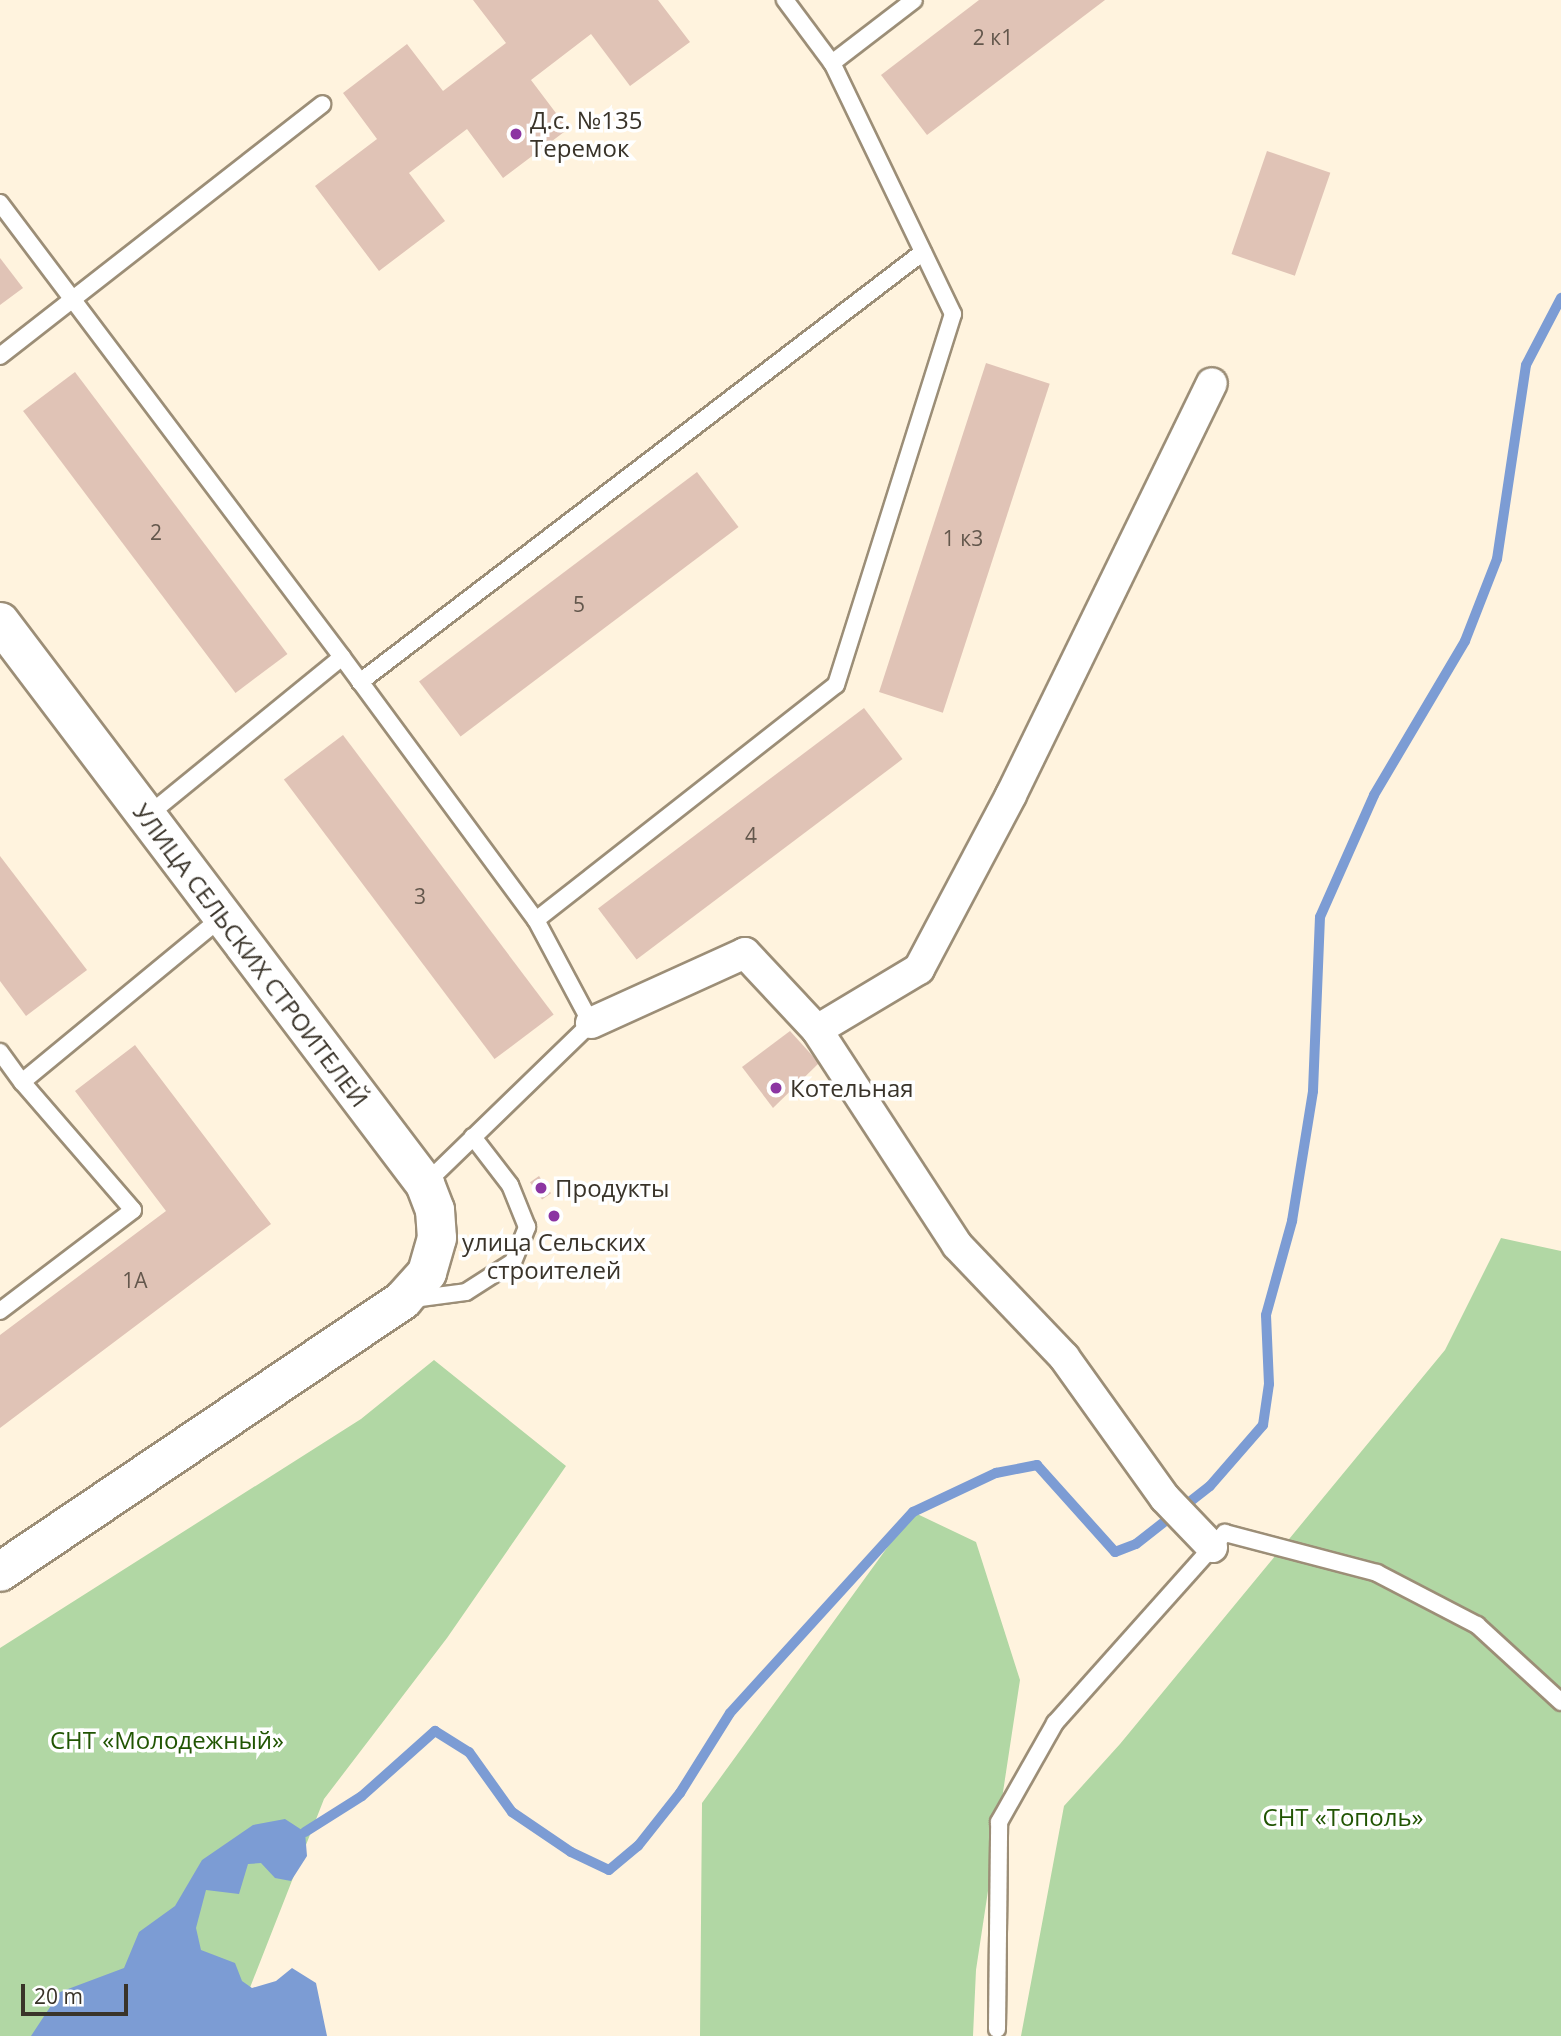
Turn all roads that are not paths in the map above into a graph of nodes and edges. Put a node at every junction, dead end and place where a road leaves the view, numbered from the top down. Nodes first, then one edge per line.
1 (785, 0) edge
2 (914, 0) edge
3 (832, 63) junction
4 (322, 104) dead end
5 (0, 203) edge
6 (923, 252) junction
7 (72, 299) junction
8 (0, 356) edge
9 (1212, 383) dead end
10 (0, 622) edge
11 (342, 657) junction
12 (360, 682) junction
13 (146, 817) junction
14 (222, 917) junction
15 (536, 920) junction
16 (592, 1023) junction
17 (817, 1030) junction
18 (0, 1052) edge
19 (22, 1082) junction
20 (473, 1137) junction
21 (425, 1184) junction
22 (402, 1300) junction
23 (0, 1311) edge
24 (1203, 1538) junction
25 (0, 1572) edge
26 (1561, 1702) edge
27 (998, 2029) dead end

1 - 3 lane
2 - 3 lane
3 - 6 lane
4 - 7 lane
5 - 7 lane
6 - 12 lane
6 - 15 lane
7 - 8 lane
7 - 11 lane
9 - 17 street
10 - 13 street, УЛИЦА СЕЛЬСКИХ СТРОИТЕЛЕЙ
11 - 12 lane
11 - 13 lane
12 - 15 lane
13 - 14 street, УЛИЦА СЕЛЬСКИХ СТРОИТЕЛЕЙ
14 - 19 lane
14 - 21 street, УЛИЦА СЕЛЬСКИХ СТРОИТЕЛЕЙ
15 - 16 lane
16 - 17 street
16 - 20 lane
17 - 24 street
18 - 19 lane
19 - 23 lane
20 - 21 lane
20 - 22 lane
21 - 22 street, УЛИЦА СЕЛЬСКИХ СТРОИТЕЛЕЙ
22 - 25 street, УЛИЦА СЕЛЬСКИХ СТРОИТЕЛЕЙ
24 - 26 lane
24 - 27 lane

